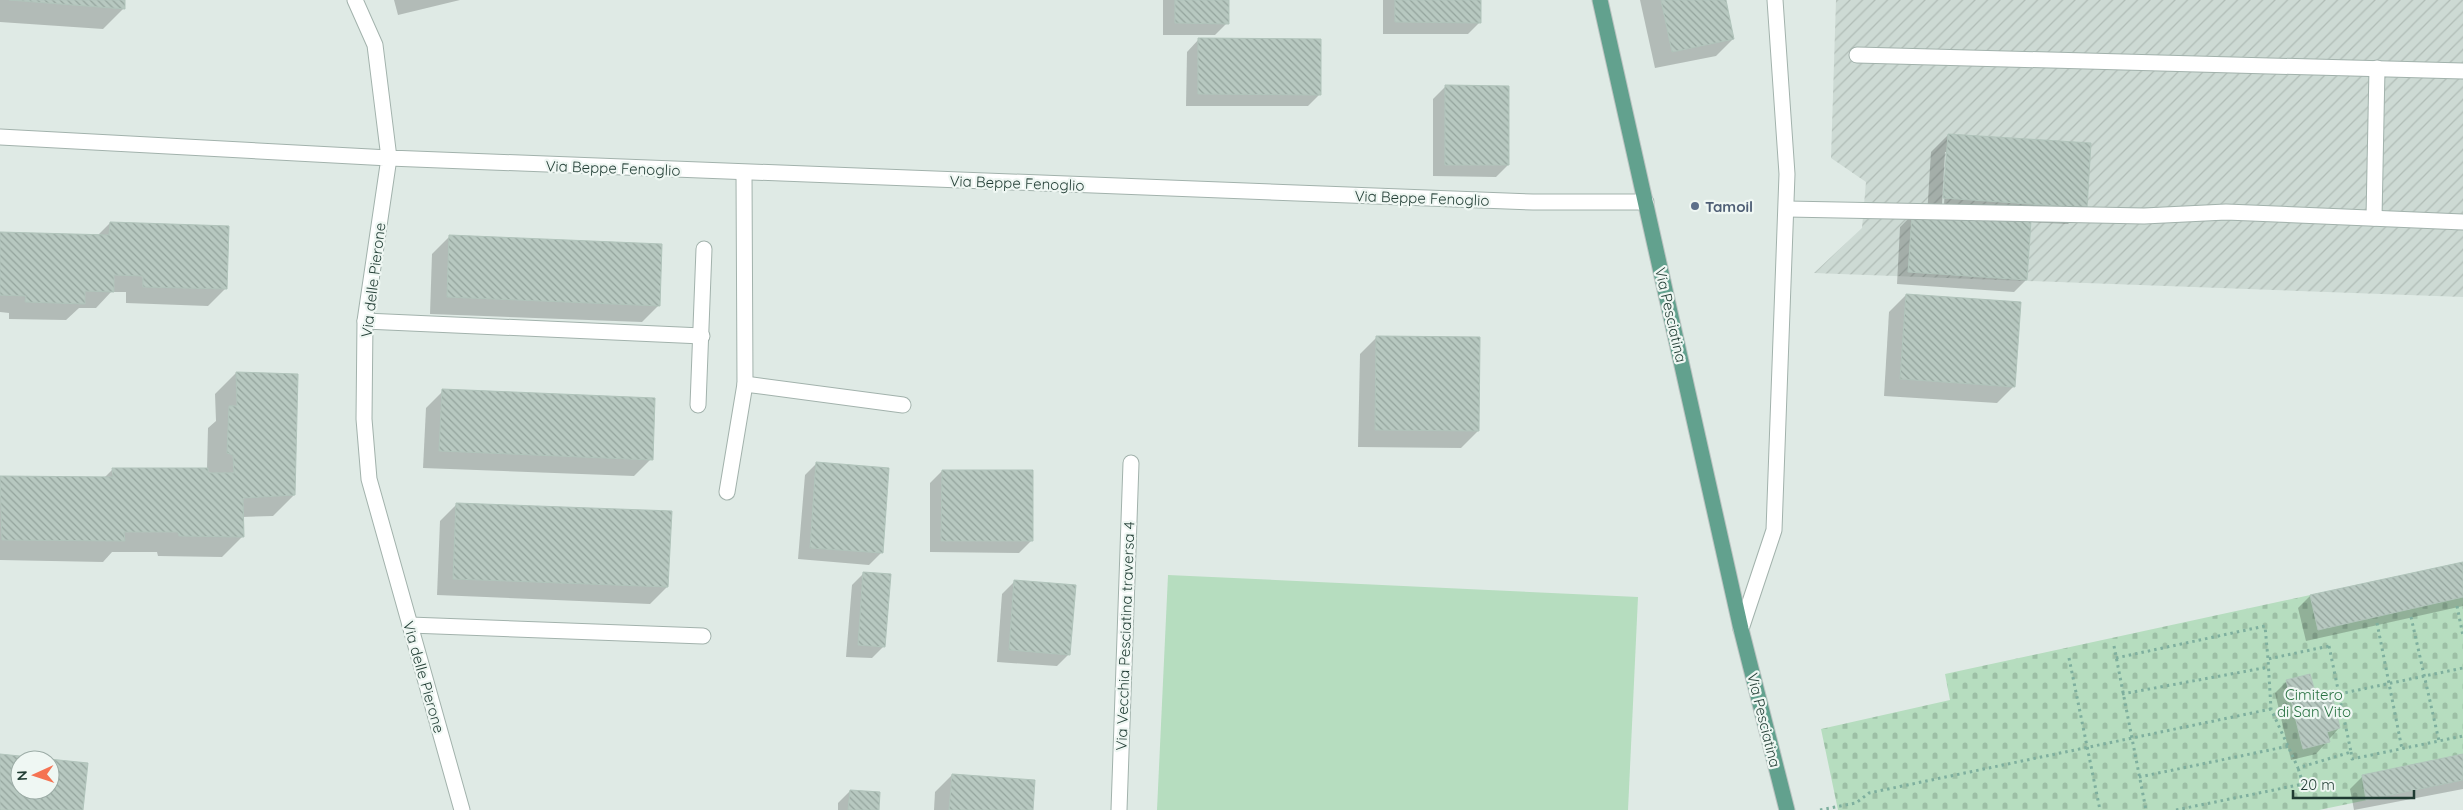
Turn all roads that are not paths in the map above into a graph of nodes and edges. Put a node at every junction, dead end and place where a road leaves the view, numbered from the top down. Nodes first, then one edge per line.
1 (355, 0) edge
2 (1600, 0) edge
3 (1775, 0) edge
4 (1857, 55) dead end
5 (2377, 68) junction
6 (2463, 70) edge
7 (0, 137) edge
8 (389, 158) junction
9 (744, 174) junction
10 (1646, 202) junction
11 (1786, 209) junction
12 (2374, 218) junction
13 (2463, 222) edge
14 (704, 249) dead end
15 (366, 321) junction
16 (702, 336) junction
17 (745, 384) junction
18 (698, 405) dead end
19 (903, 405) dead end
20 (1131, 463) dead end
21 (727, 492) dead end
22 (410, 625) junction
23 (1741, 630) junction
24 (703, 636) dead end
25 (462, 810) edge
26 (1119, 810) edge
27 (1787, 810) edge

1 - 8 street, Via delle Pierone
2 - 10 main road, Via Pesciatina
3 - 11 street
4 - 5 street
5 - 6 street
5 - 12 street
7 - 8 street
8 - 9 street, Via Beppe Fenoglio
8 - 15 street, Via delle Pierone
9 - 10 street, Via Beppe Fenoglio
9 - 17 street
10 - 23 main road, Via Pesciatina
11 - 12 street
11 - 23 street
12 - 13 street
14 - 16 street
15 - 16 street
15 - 22 street, Via delle Pierone
16 - 18 street
17 - 19 street
17 - 21 street
20 - 26 street, Via Vecchia Pesciatina traversa 4
22 - 24 street
22 - 25 street, Via delle Pierone
23 - 27 main road, Via Pesciatina

